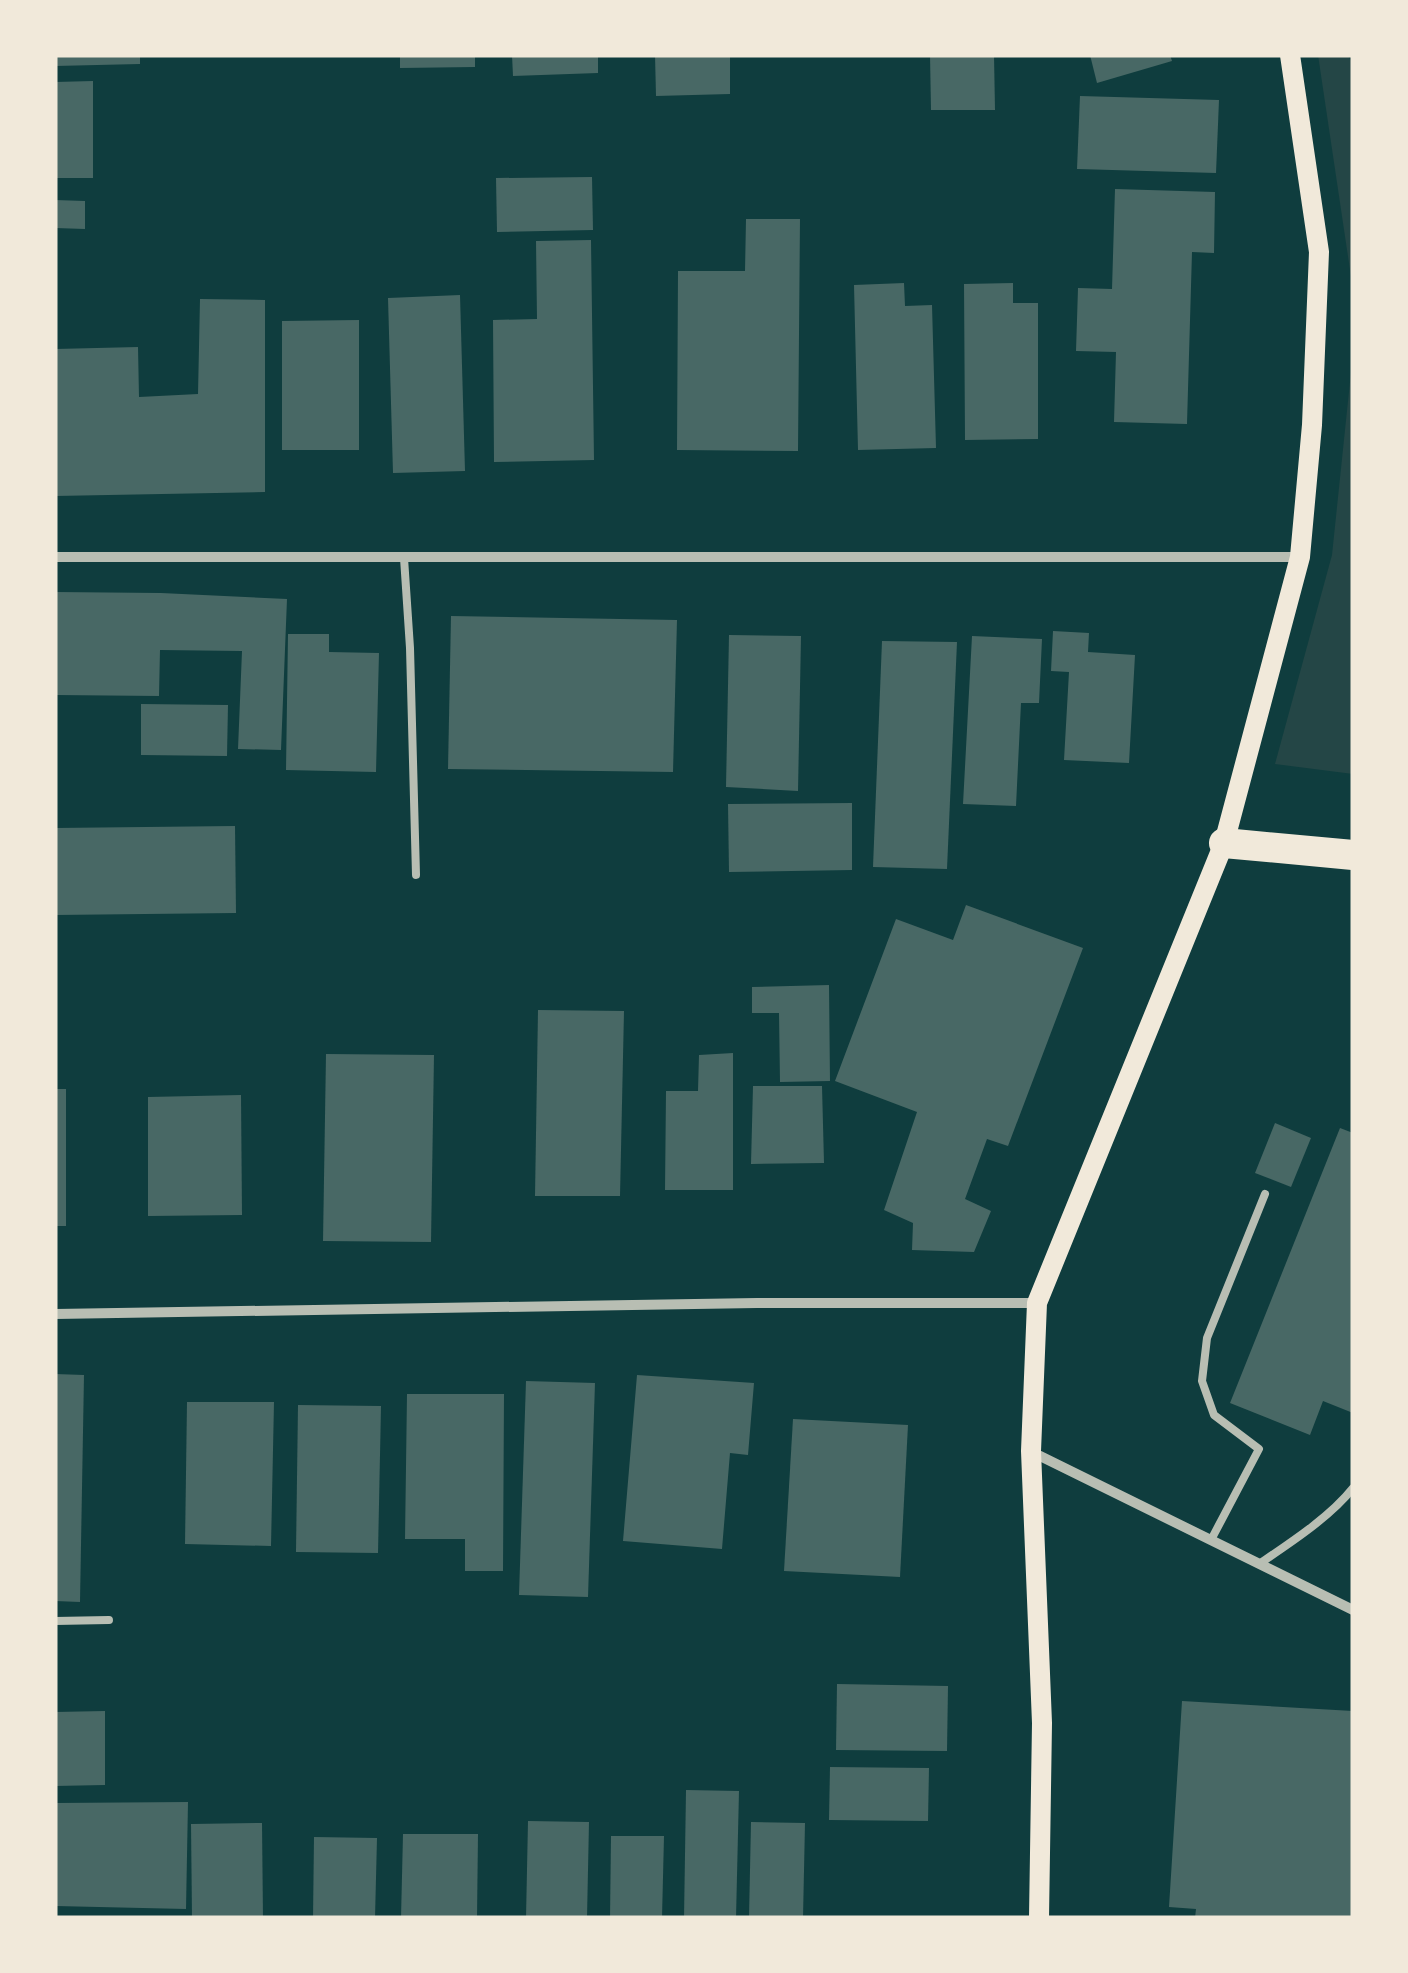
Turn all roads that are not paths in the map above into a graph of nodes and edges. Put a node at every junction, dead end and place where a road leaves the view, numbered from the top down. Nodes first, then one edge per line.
1 (1290, 55) edge
2 (55, 557) edge
3 (1300, 557) junction
4 (404, 558) junction
5 (1224, 842) junction
6 (1353, 855) edge
7 (416, 875) dead end
8 (1265, 1194) dead end
9 (1036, 1302) junction
10 (55, 1314) edge
11 (1031, 1451) junction
12 (1353, 1488) edge
13 (1211, 1540) junction
14 (1259, 1564) junction
15 (1353, 1610) edge
16 (109, 1620) dead end
17 (55, 1621) edge
18 (1040, 1918) edge

1 - 3 main road
2 - 4 street
3 - 4 street
3 - 5 main road
4 - 7 lane
5 - 6 highway
5 - 9 main road
8 - 13 lane
9 - 10 street
9 - 11 main road
11 - 13 street
11 - 18 main road
12 - 14 lane
13 - 14 street
14 - 15 street
16 - 17 lane

